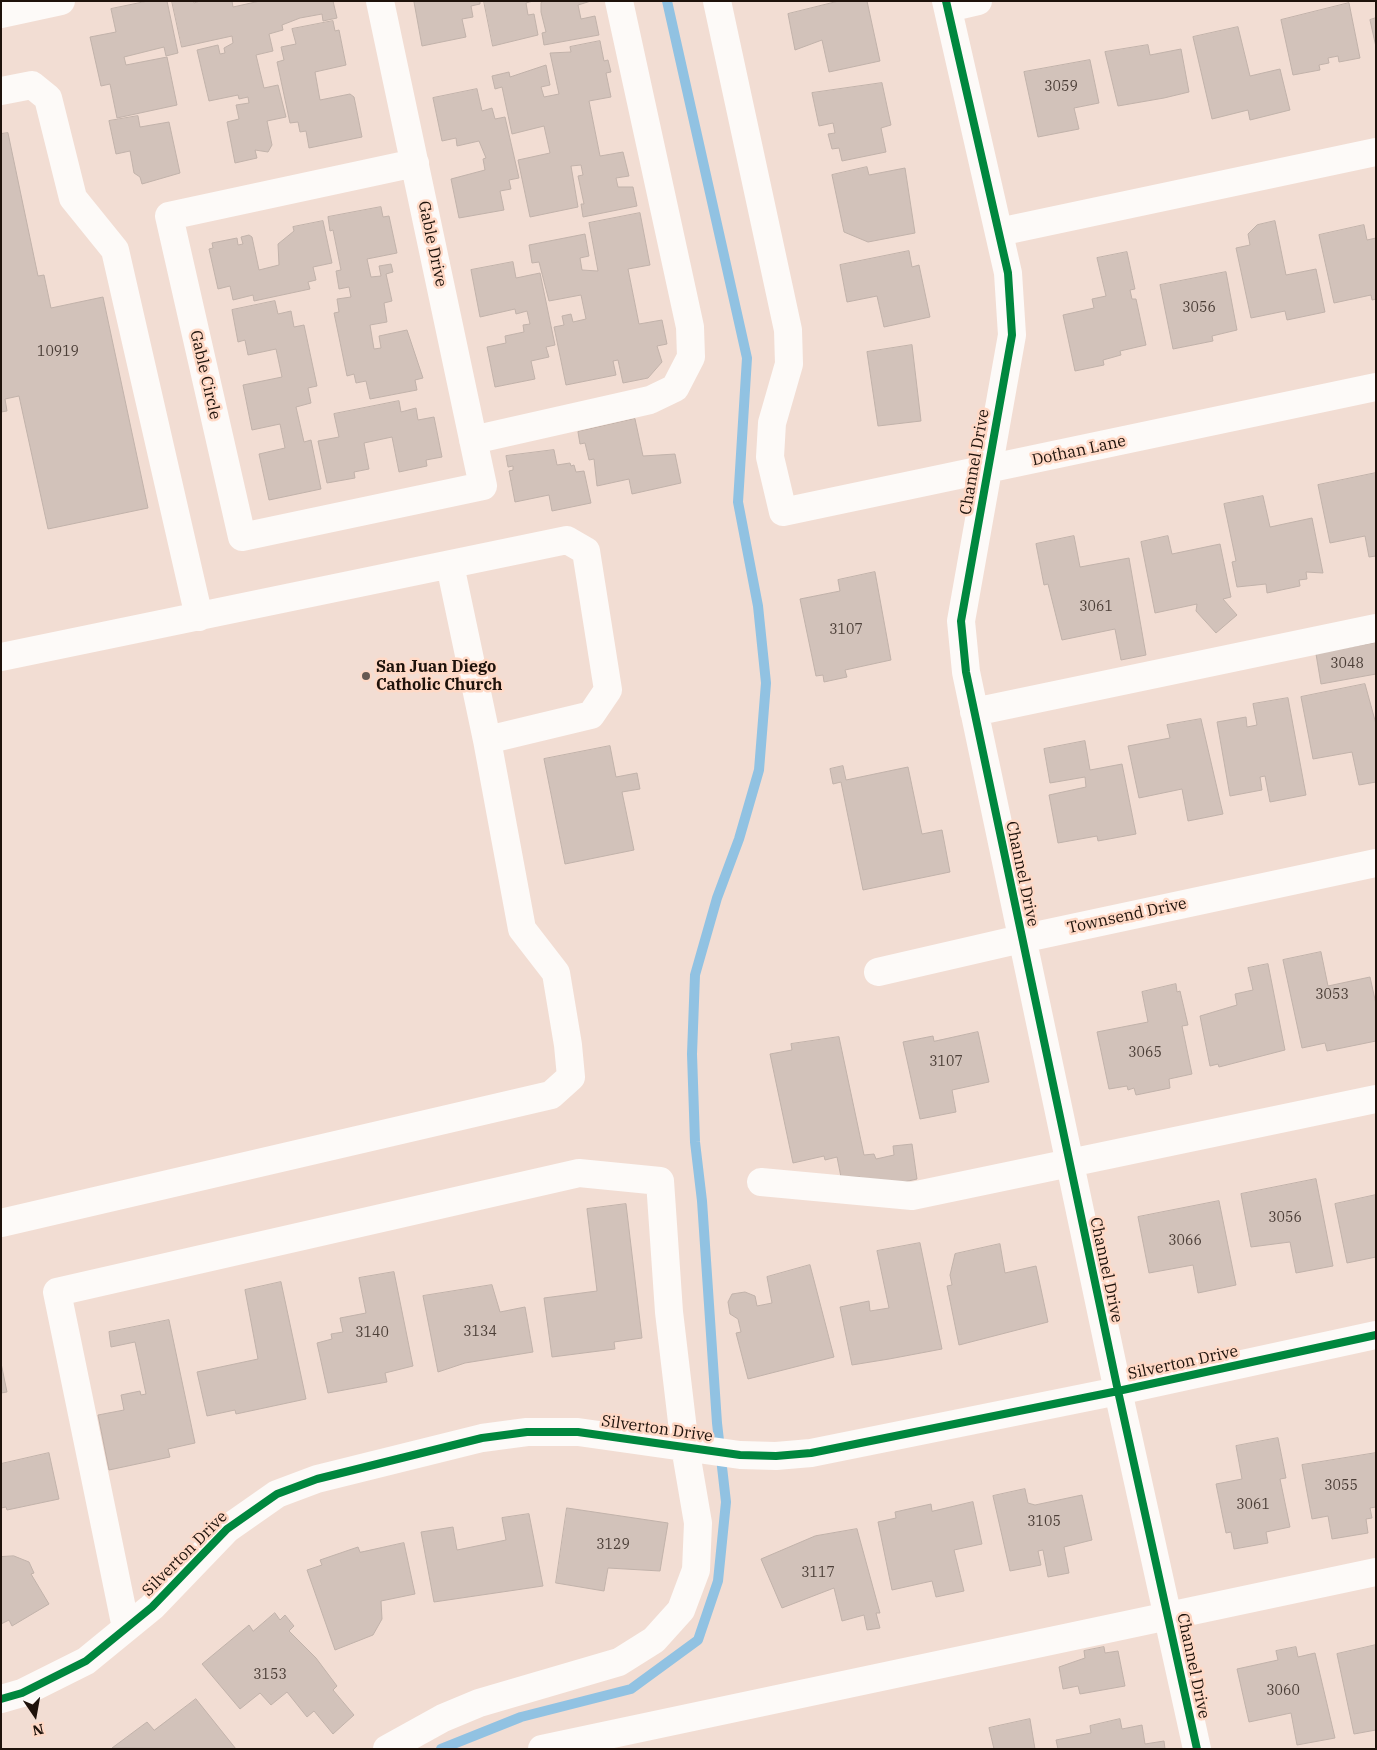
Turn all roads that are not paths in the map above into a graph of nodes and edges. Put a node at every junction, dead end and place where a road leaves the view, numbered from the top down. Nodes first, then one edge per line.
1 (61, 1) edge
2 (380, 1) edge
3 (619, 1) edge
4 (717, 1) edge
5 (978, 1) edge
6 (947, 4) edge
7 (1, 14) edge
8 (1, 91) edge
9 (1376, 152) edge
10 (414, 163) junction
11 (999, 232) junction
12 (1376, 387) edge
13 (473, 440) junction
14 (988, 470) junction
15 (483, 486) joint
16 (450, 565) junction
17 (199, 616) junction
18 (1376, 628) edge
19 (1, 657) edge
20 (974, 712) junction
21 (487, 740) junction
22 (1376, 863) edge
23 (1021, 938) junction
24 (878, 972) dead end
25 (1376, 1099) edge
26 (1069, 1164) junction
27 (761, 1182) dead end
28 (1, 1222) edge
29 (1376, 1336) edge
30 (1118, 1391) junction
31 (696, 1448) junction
32 (1376, 1572) edge
33 (1168, 1616) junction
34 (126, 1628) junction
35 (1, 1699) edge
36 (387, 1749) edge
37 (542, 1749) edge
38 (1197, 1749) edge

1 - 7 street
2 - 10 street, Gable Drive
3 - 13 street
4 - 14 street, Dothan Lane
5 - 6 street
6 - 11 street, Channel Drive
8 - 17 street
9 - 11 street
10 - 13 street, Gable Drive
10 - 15 street, Gable Circle
11 - 14 street, Channel Drive
12 - 14 street, Dothan Lane
13 - 15 street, Gable Drive
14 - 20 street, Channel Drive
16 - 17 street
16 - 21 street
16 - 21 street
17 - 19 street
18 - 20 street
20 - 23 street, Channel Drive
21 - 28 street
22 - 23 street, Townsend Drive
23 - 24 street, Townsend Drive
23 - 26 street, Channel Drive
25 - 26 street
26 - 27 street
26 - 30 street, Channel Drive
29 - 30 street, Silverton Drive
30 - 31 street, Silverton Drive
30 - 33 street, Channel Drive
31 - 34 street, Silverton Drive
31 - 34 street
31 - 36 street
32 - 33 street
33 - 37 street
33 - 38 street, Channel Drive
34 - 35 street, Silverton Drive

